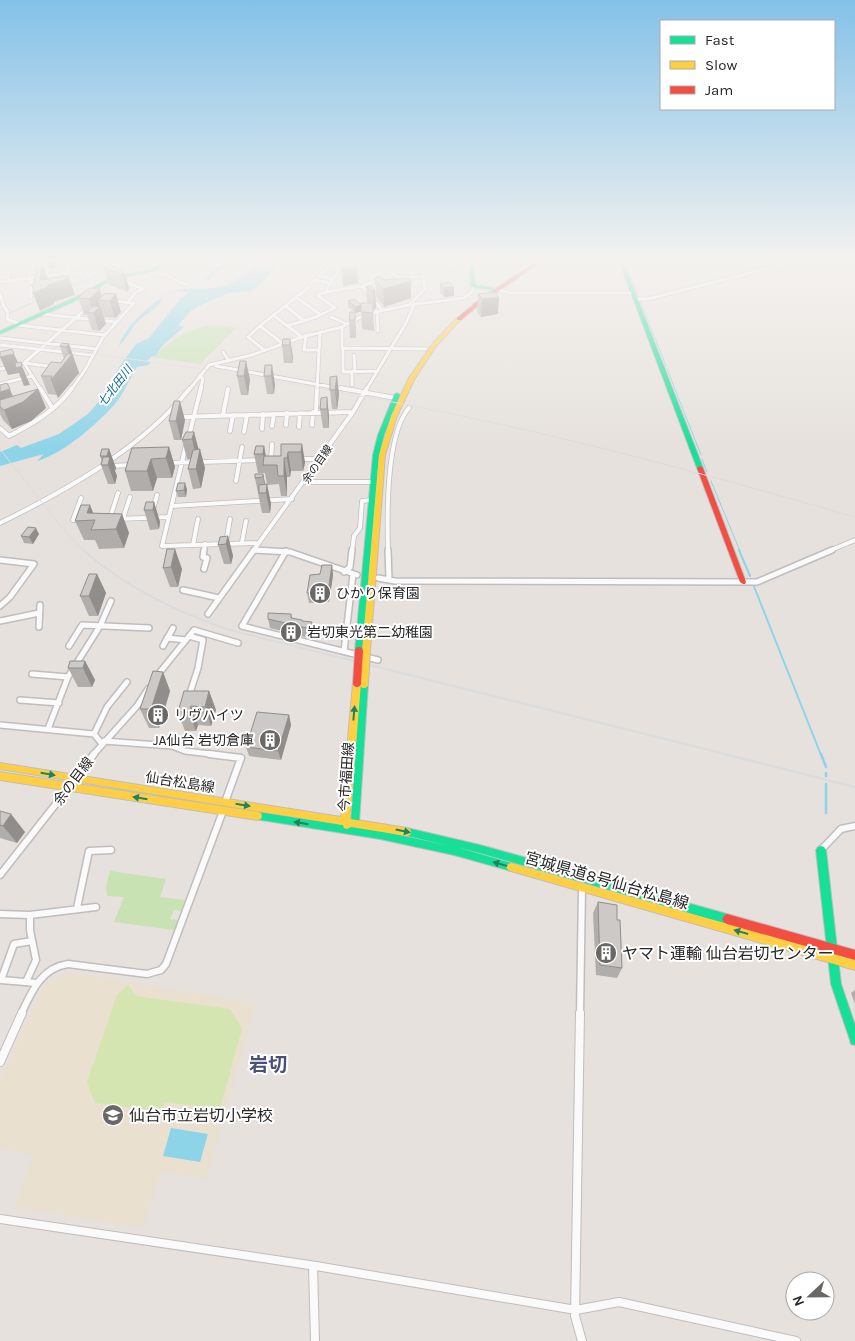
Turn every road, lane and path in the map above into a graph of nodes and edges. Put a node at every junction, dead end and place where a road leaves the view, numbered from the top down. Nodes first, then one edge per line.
1 (21, 324) edge
2 (69, 324) edge
3 (115, 324) edge
4 (263, 324) edge
5 (284, 324) edge
6 (294, 324) edge
7 (347, 324) edge
8 (378, 324) edge
9 (403, 324) edge
10 (451, 324) edge
11 (455, 324) edge
12 (645, 324) edge
13 (18, 325) junction
14 (260, 326) junction
15 (287, 326) junction
16 (342, 327) junction
17 (62, 330) junction
18 (378, 331) dead end
19 (320, 332) junction
20 (0, 333) edge
21 (104, 335) junction
22 (304, 336) junction
23 (0, 338) edge
24 (282, 343) junction
25 (47, 344) junction
26 (0, 345) edge
27 (5, 346) junction
28 (343, 348) junction
29 (391, 348) junction
30 (96, 349) junction
31 (426, 349) junction
32 (0, 350) edge
33 (40, 350) junction
34 (264, 350) junction
35 (319, 350) junction
36 (224, 352) dead end
37 (92, 355) junction
38 (354, 355) dead end
39 (229, 360) junction
40 (24, 363) junction
41 (213, 365) junction
42 (62, 368) edge
43 (78, 369) dead end
44 (0, 370) edge
45 (85, 370) junction
46 (353, 371) junction
47 (378, 371) junction
48 (200, 375) junction
49 (32, 376) junction
50 (318, 383) junction
51 (0, 384) edge
52 (48, 384) edge
53 (352, 385) dead end
54 (41, 389) junction
55 (228, 389) dead end
56 (32, 392) edge
57 (366, 392) junction
58 (395, 398) junction
59 (49, 403) junction
60 (41, 405) dead end
61 (409, 408) dead end
62 (53, 409) junction
63 (314, 412) junction
64 (351, 412) junction
65 (287, 413) junction
66 (300, 413) junction
67 (263, 414) junction
68 (274, 414) junction
69 (233, 415) junction
70 (246, 415) junction
71 (194, 416) junction
72 (223, 416) junction
73 (165, 417) junction
74 (286, 425) dead end
75 (312, 425) dead end
76 (272, 426) dead end
77 (299, 427) dead end
78 (0, 428) edge
79 (262, 429) dead end
80 (230, 431) dead end
81 (244, 432) dead end
82 (272, 444) dead end
83 (242, 447) dead end
84 (297, 450) edge
85 (256, 452) edge
86 (279, 459) edge
87 (318, 459) junction
88 (255, 460) junction
89 (271, 460) junction
90 (240, 461) junction
91 (182, 463) junction
92 (163, 464) edge
93 (100, 465) junction
94 (133, 472) edge
95 (236, 481) dead end
96 (305, 482) junction
97 (373, 482) junction
98 (118, 493) dead end
99 (157, 495) dead end
100 (130, 497) dead end
101 (81, 498) dead end
102 (289, 500) junction
103 (372, 500) junction
104 (172, 506) junction
105 (150, 517) junction
106 (169, 517) junction
107 (123, 518) junction
108 (92, 519) edge
109 (100, 519) edge
110 (110, 519) junction
111 (198, 519) dead end
112 (230, 519) dead end
113 (0, 522) edge
114 (246, 522) dead end
115 (855, 540) edge
116 (242, 542) junction
117 (226, 543) junction
118 (257, 543) junction
119 (193, 544) junction
120 (205, 544) junction
121 (174, 545) junction
122 (254, 550) junction
123 (286, 551) junction
124 (172, 553) edge
125 (0, 560) edge
126 (204, 569) dead end
127 (344, 572) junction
128 (378, 578) dead end
129 (389, 580) junction
130 (743, 582) junction
131 (182, 590) dead end
132 (219, 598) junction
133 (112, 600) dead end
134 (40, 605) dead end
135 (0, 606) edge
136 (39, 614) junction
137 (208, 614) dead end
138 (0, 621) edge
139 (100, 626) junction
140 (39, 627) dead end
141 (149, 628) dead end
142 (173, 628) dead end
143 (167, 638) junction
144 (188, 638) junction
145 (238, 643) dead end
146 (69, 646) dead end
147 (163, 646) dead end
148 (344, 651) junction
149 (363, 651) junction
150 (378, 660) dead end
151 (32, 673) dead end
152 (68, 677) junction
153 (126, 682) dead end
154 (360, 684) junction
155 (189, 696) edge
156 (20, 700) dead end
157 (59, 703) junction
158 (0, 725) edge
159 (48, 729) junction
160 (94, 734) junction
161 (103, 742) junction
162 (0, 766) edge
163 (0, 776) edge
164 (75, 778) junction
165 (69, 787) junction
166 (225, 802) junction
167 (223, 811) junction
168 (345, 821) junction
169 (355, 823) junction
170 (855, 826) edge
171 (349, 830) junction
172 (110, 850) dead end
173 (821, 850) joint
174 (0, 876) edge
175 (582, 878) junction
176 (582, 887) junction
177 (96, 907) dead end
178 (77, 908) junction
179 (0, 914) edge
180 (30, 915) junction
181 (32, 941) junction
182 (831, 949) junction
183 (855, 956) edge
184 (832, 958) junction
185 (855, 965) edge
186 (26, 982) junction
187 (37, 983) junction
188 (855, 1040) edge
189 (0, 1062) edge
190 (0, 1219) edge
191 (313, 1266) junction
192 (576, 1310) junction
193 (315, 1341) edge
194 (582, 1341) edge
195 (796, 1341) edge

1 - 13 main road
2 - 17 street
3 - 21 street
4 - 14 street
5 - 15 street
6 - 15 street
7 - 16 street
8 - 18 street
9 - 29 street, 余の目線
10 - 31 main road, 今市福田線
11 - 149 main road, 今市福田線
12 - 130 main road
13 - 17 street
13 - 20 main road
14 - 24 street
14 - 34 street
15 - 22 street
16 - 19 street
16 - 28 street
17 - 21 street
17 - 25 street
19 - 22 street
19 - 35 street
21 - 30 street
22 - 24 street
22 - 35 street
23 - 25 street
24 - 34 street
25 - 30 street
25 - 33 street
26 - 27 street
27 - 32 street
27 - 33 street
28 - 29 street
28 - 46 street
29 - 31 street
29 - 47 street, 余の目線
30 - 37 street
31 - 58 main road, 今市福田線
33 - 37 street
33 - 40 street
34 - 39 street
35 - 50 street
36 - 39 street
37 - 45 street
38 - 46 street
39 - 41 street
40 - 42 street
40 - 44 street
40 - 49 street
41 - 48 street
41 - 50 street
43 - 45 street
45 - 62 street
46 - 47 street
46 - 53 street
47 - 57 street, 余の目線
48 - 71 street
48 - 73 street
49 - 51 street
49 - 54 street
50 - 57 street
50 - 63 street
52 - 54 street
54 - 56 street
54 - 59 street
55 - 72 street
57 - 58 street
57 - 64 street, 余の目線
58 - 97 main road, 今市福田線
59 - 60 street
59 - 62 street
61 - 129 street
62 - 78 street
63 - 64 street
63 - 66 street
63 - 75 street
64 - 87 street, 余の目線
65 - 66 street
65 - 68 street
65 - 74 street
66 - 77 street
67 - 68 street
67 - 70 street
67 - 79 street
68 - 76 street
69 - 70 street
69 - 72 street
69 - 80 street
70 - 81 street
71 - 72 street
71 - 73 street
71 - 91 street
73 - 93 street
82 - 89 street
83 - 90 street
84 - 87 street
85 - 88 street
86 - 89 street
87 - 96 street, 余の目線
88 - 89 street
88 - 90 street
90 - 91 street
90 - 95 street
91 - 92 street
91 - 104 street
93 - 94 street
93 - 113 street
96 - 97 street
96 - 102 street, 余の目線
97 - 103 main road, 今市福田線
98 - 110 street
99 - 105 street
100 - 107 street
101 - 108 street
102 - 104 street
102 - 118 street, 余の目線
103 - 127 street
103 - 149 main road, 今市福田線
104 - 106 street
105 - 106 street
105 - 107 street
106 - 121 street
107 - 110 street
109 - 110 street
111 - 119 street
112 - 117 street
114 - 116 street
115 - 130 street
116 - 117 street
116 - 118 street
117 - 120 street
118 - 122 street, 余の目線
119 - 120 street
119 - 121 street
120 - 126 street
121 - 124 street
122 - 123 street
122 - 132 street, 余の目線
123 - 127 street
123 - 148 street
125 - 135 street
127 - 148 street
128 - 129 street
129 - 130 street
131 - 132 street
132 - 137 street, 余の目線
133 - 139 street
134 - 136 street
136 - 138 street
136 - 140 street
139 - 141 street
139 - 146 street
139 - 152 street
142 - 143 street
143 - 144 street
143 - 147 street
144 - 145 street
144 - 155 street
144 - 161 street, 余の目線
148 - 150 street
149 - 154 main road, 今市福田線, bridge
151 - 152 street
152 - 157 street
153 - 160 street
168 -> 154 main road, 今市福田線
154 - 169 main road, 今市福田線
156 - 157 street
157 - 159 street
158 - 159 street
159 - 160 street
160 - 161 street
161 - 164 street, 余の目線
161 - 166 street
162 -> 164 main road, 仙台松島線
163 - 165 main road, 仙台松島線
164 - 165 street, 余の目線
164 - 166 main road, 仙台松島線
167 -> 165 main road, 仙台松島線
165 - 174 street, 余の目線
166 -> 168 main road, 仙台松島線
171 -> 167 main road, 仙台松島線
167 - 187 street
168 - 169 main road, 仙台松島線
168 - 171 main road, 今市福田線
169 - 171 main road, 今市福田線
169 -> 175 main road, 宮城県道8号仙台松島線
170 - 173 street
176 -> 171 main road, 宮城県道8号仙台松島線
172 - 178 street
173 - 182 main road
175 - 176 street
175 - 182 main road, 宮城県道8号仙台松島線
184 -> 176 main road, 宮城県道8号仙台松島線
176 - 192 street
177 - 178 street
178 - 180 street
179 - 180 street
180 - 181 street
181 - 186 street
181 - 186 street
182 - 183 main road, 宮城県道8号仙台松島線
182 - 184 main road
184 - 185 main road, 宮城県道8号仙台松島線
184 - 188 main road
186 - 187 street
187 - 189 street
190 - 191 street
191 - 192 street
191 - 193 street
192 - 194 street
192 - 195 street

